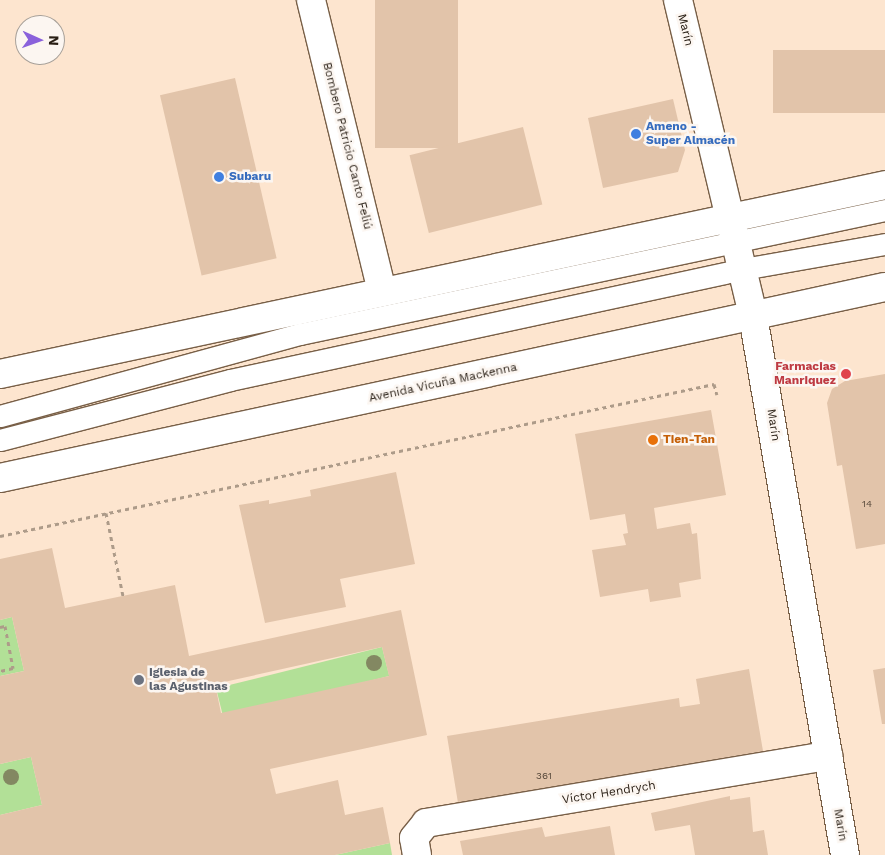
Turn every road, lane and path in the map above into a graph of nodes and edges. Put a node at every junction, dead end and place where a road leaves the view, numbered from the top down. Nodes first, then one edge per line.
1 (311, 0) edge
2 (678, 0) edge
3 (885, 185) edge
4 (885, 210) edge
5 (733, 230) junction
6 (885, 244) edge
7 (743, 269) junction
8 (885, 287) edge
9 (382, 292) junction
10 (753, 316) junction
11 (0, 374) edge
12 (717, 395) dead end
13 (0, 416) edge
14 (0, 440) edge
15 (0, 478) edge
16 (106, 512) junction
17 (0, 536) edge
18 (122, 596) dead end
19 (0, 627) edge
20 (0, 671) edge
21 (828, 756) junction
22 (417, 855) edge
23 (845, 855) edge

1 - 9 main road, Bombero Patricio Canto Feliú
2 - 5 main road, Marín
3 - 5 main road
4 - 5 lane
5 - 7 main road, Marín
5 - 9 main road
5 - 13 lane
6 - 7 lane
7 - 10 main road, Marín
7 - 14 lane
8 - 10 main road, Avenida Vicuña Mackenna
9 - 11 main road
10 - 15 main road, Avenida Vicuña Mackenna
10 - 21 main road, Marín
12 - 16 path
16 - 17 path
16 - 18 path
19 - 20 path
21 - 22 main road, Víctor Hendrych
21 - 23 main road, Marín

